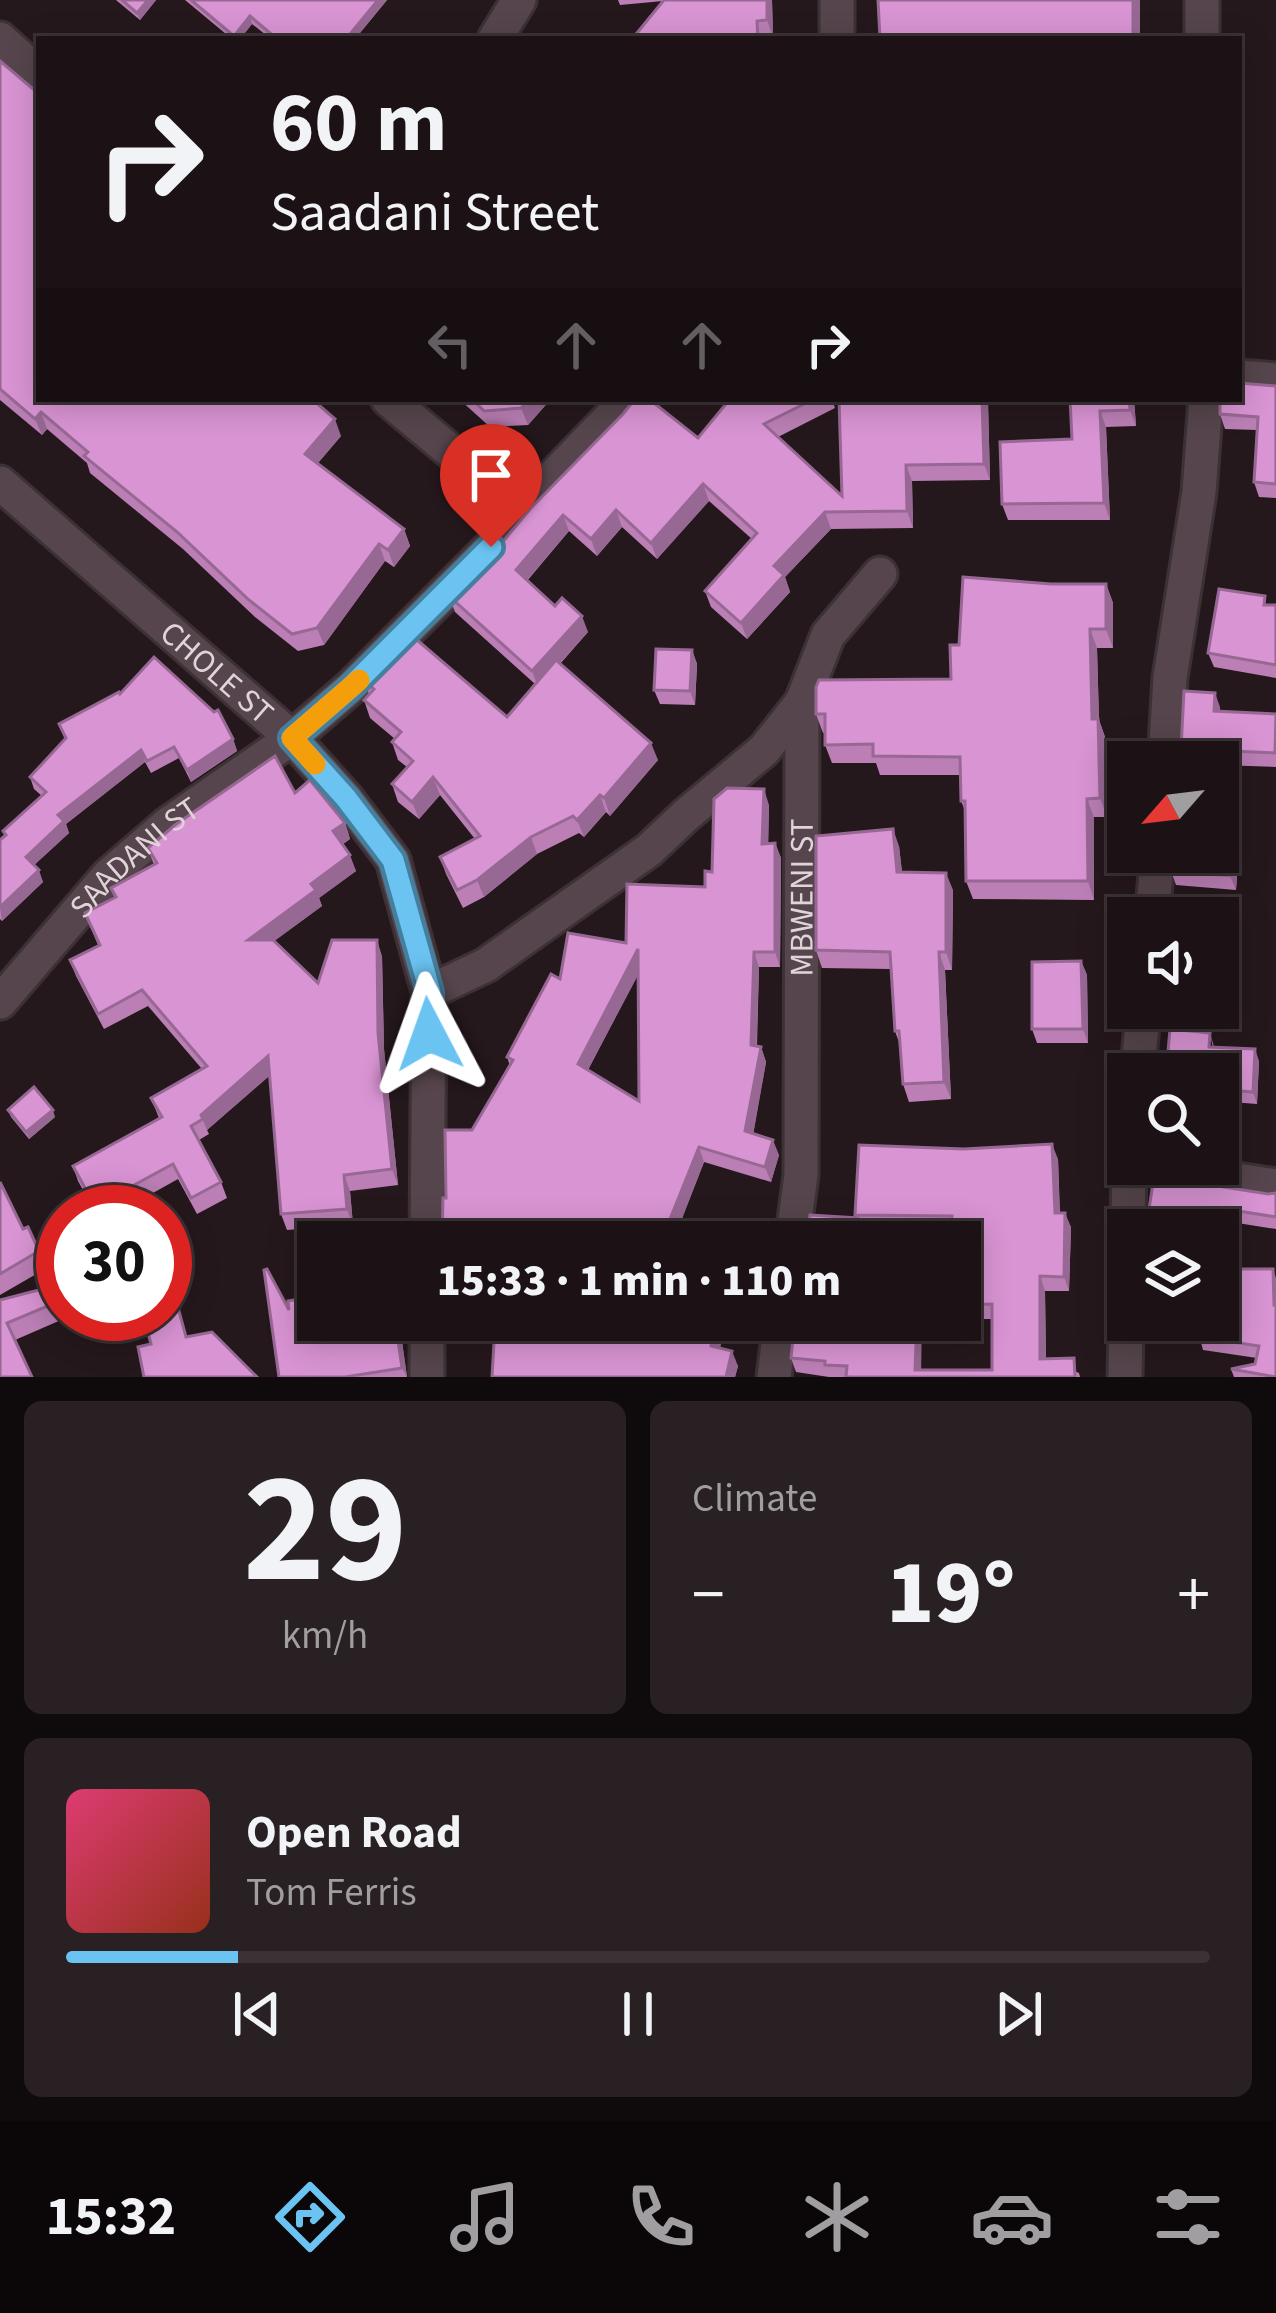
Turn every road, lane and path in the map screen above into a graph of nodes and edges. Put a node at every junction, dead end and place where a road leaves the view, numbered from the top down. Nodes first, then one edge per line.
1 (519, 0) edge
2 (837, 0) edge
3 (1202, 0) edge
4 (497, 36) edge
5 (837, 36) edge
6 (1202, 36) edge
7 (0, 39) edge
8 (36, 71) edge
9 (1242, 377) edge
10 (1276, 380) edge
11 (392, 402) edge
12 (625, 402) edge
13 (1206, 402) edge
14 (0, 483) edge
15 (520, 510) junction
16 (880, 574) dead end
17 (802, 702) junction
18 (292, 738) junction
19 (1166, 741) edge
20 (430, 992) junction
21 (0, 1002) edge
22 (1239, 1180) edge
23 (1276, 1186) edge
24 (427, 1221) edge
25 (795, 1221) edge
26 (427, 1341) edge
27 (779, 1341) edge
28 (1126, 1341) edge
29 (427, 1377) edge
30 (774, 1377) edge
31 (1125, 1377) edge

1 - 4 street
2 - 5 street
3 - 6 street
7 - 8 street
9 - 10 street
11 - 15 street
12 - 15 street, SAADANI ST
13 - 19 street
14 - 18 street, CHOLE ST
15 - 18 street, SAADANI ST
16 - 17 street, MBWENI ST
17 - 20 street
17 - 25 street, MBWENI ST
18 - 20 street, CHOLE ST
18 - 21 street, SAADANI ST
20 - 24 street, CHOLE ST
22 - 23 street
26 - 29 street
27 - 30 street
28 - 31 street

